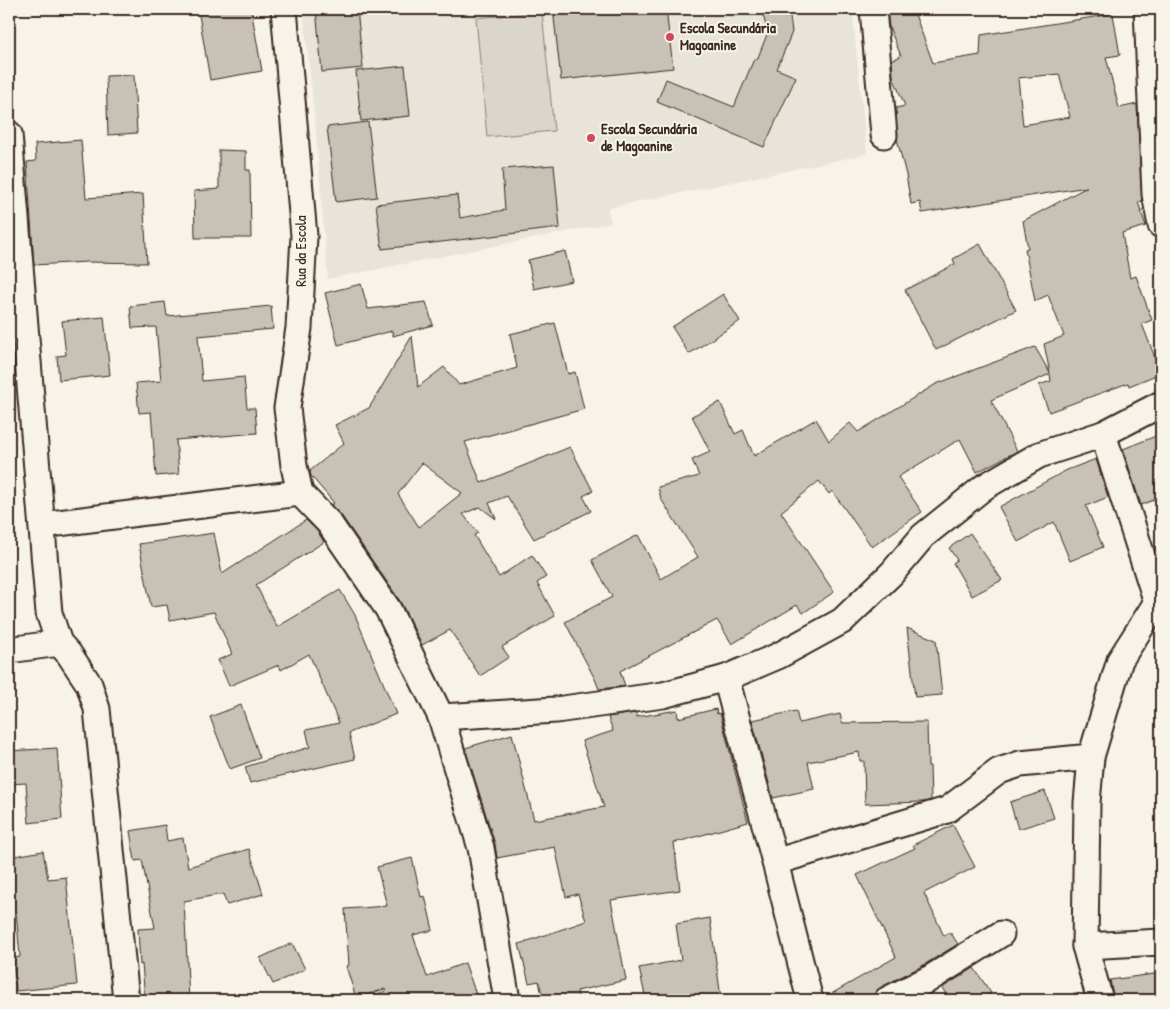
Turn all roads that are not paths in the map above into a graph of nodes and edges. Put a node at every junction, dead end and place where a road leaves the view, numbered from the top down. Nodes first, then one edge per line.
1 (284, 9) edge
2 (873, 9) edge
3 (1147, 9) edge
4 (9, 134) edge
5 (884, 135) dead end
6 (1161, 225) edge
7 (18, 361) edge
8 (1161, 404) edge
9 (1103, 434) junction
10 (300, 492) junction
11 (42, 525) junction
12 (1159, 609) edge
13 (59, 642) junction
14 (9, 650) edge
15 (726, 678) junction
16 (441, 717) junction
17 (1091, 757) junction
18 (775, 862) junction
19 (1001, 934) dead end
20 (1161, 942) edge
21 (1085, 946) junction
22 (126, 1000) edge
23 (507, 1000) edge
24 (810, 1000) edge
25 (887, 1000) edge
26 (1100, 1000) edge

1 - 10 street, Rua da Escola
2 - 5 street
3 - 6 street
4 - 7 street
7 - 11 street
8 - 9 street
9 - 12 street
9 - 15 street
10 - 11 street
10 - 16 street
11 - 13 street
12 - 17 street
13 - 14 street
13 - 22 street
15 - 16 street
15 - 18 street
16 - 23 street
17 - 18 street
17 - 21 street
18 - 24 street
19 - 25 street
20 - 21 street
21 - 26 street

